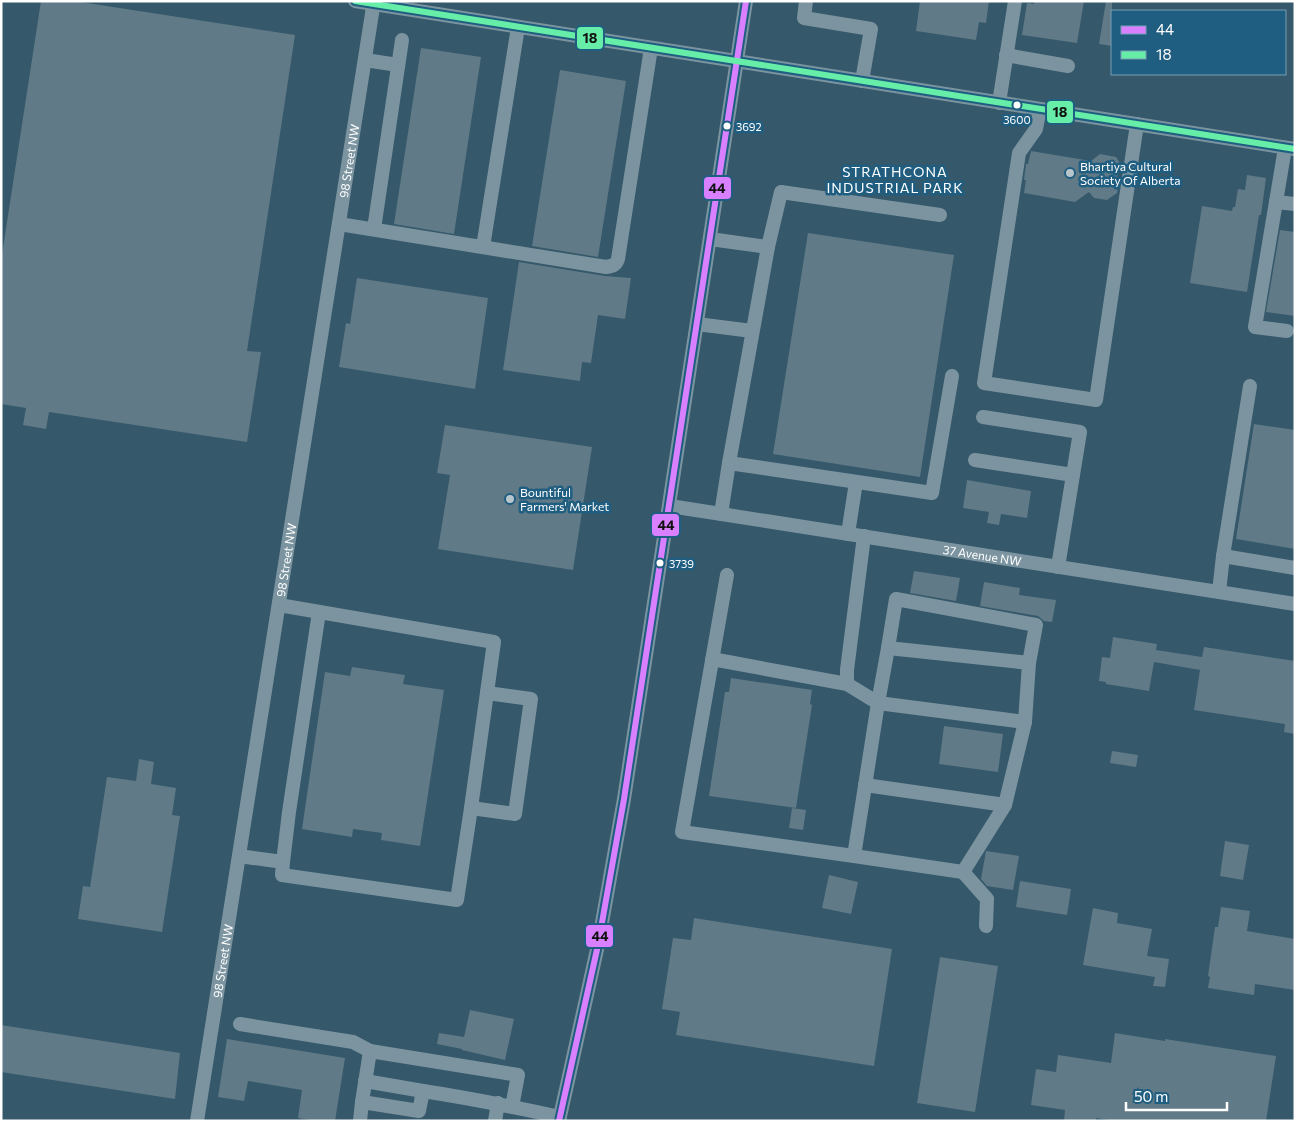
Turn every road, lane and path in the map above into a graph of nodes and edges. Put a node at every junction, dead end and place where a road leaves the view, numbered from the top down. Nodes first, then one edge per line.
1 (355, 1) edge
2 (746, 1) edge
3 (806, 1) edge
4 (1015, 1) edge
5 (374, 3) edge
6 (518, 27) junction
7 (402, 40) dead end
8 (651, 48) junction
9 (1006, 55) junction
10 (365, 60) junction
11 (737, 62) junction
12 (398, 65) junction
13 (1068, 66) dead end
14 (862, 81) junction
15 (999, 102) junction
16 (1040, 109) junction
17 (1136, 124) junction
18 (1290, 148) edge
19 (1276, 202) junction
20 (1295, 204) edge
21 (940, 215) dead end
22 (339, 224) junction
23 (374, 229) junction
24 (710, 239) junction
25 (483, 247) junction
26 (768, 247) junction
27 (698, 324) junction
28 (752, 331) junction
29 (1287, 332) dead end
30 (952, 376) dead end
31 (1250, 386) dead end
32 (982, 417) dead end
33 (975, 460) dead end
34 (729, 463) junction
35 (1073, 475) junction
36 (856, 482) junction
37 (670, 506) junction
38 (721, 514) junction
39 (848, 534) junction
40 (864, 536) junction
41 (1223, 556) junction
42 (1058, 567) junction
43 (1295, 568) edge
44 (727, 575) dead end
45 (1220, 592) junction
46 (1295, 604) edge
47 (279, 605) junction
48 (319, 612) junction
49 (888, 648) junction
50 (712, 659) junction
51 (1029, 663) junction
52 (847, 684) junction
53 (488, 693) junction
54 (878, 702) junction
55 (1025, 722) junction
56 (865, 785) junction
57 (1005, 805) junction
58 (471, 808) junction
59 (239, 856) junction
60 (854, 856) junction
61 (283, 862) junction
62 (964, 872) junction
63 (986, 926) dead end
64 (240, 1024) dead end
65 (370, 1051) junction
66 (366, 1081) junction
67 (422, 1091) junction
68 (362, 1102) junction
69 (498, 1103) junction
70 (512, 1108) junction
71 (559, 1119) edge
72 (197, 1121) edge
73 (360, 1121) edge
74 (495, 1121) edge

1 - 5 street
2 - 11 street
3 - 14 street
4 - 9 street
5 - 6 street
5 - 10 street, 98 Street NW
6 - 8 street
6 - 25 street
7 - 12 street
8 - 11 street
8 - 25 street
9 - 13 street
9 - 15 street
10 - 12 street
10 - 22 street, 98 Street NW
11 - 14 street
11 - 24 street
12 - 23 street
14 - 15 street
15 - 16 street
16 - 17 street
16 - 17 street
17 - 18 street
18 - 19 street
19 - 20 street
19 - 29 street
21 - 26 street
22 - 23 street
22 - 47 street, 98 Street NW
23 - 25 street
24 - 26 street
24 - 27 street
26 - 28 street
27 - 28 street
27 - 37 street
28 - 34 street
30 - 36 street
31 - 41 street
32 - 35 street
33 - 35 street
34 - 36 street
34 - 38 street
35 - 42 street
36 - 39 street
37 - 38 street, 37 Avenue NW
37 - 71 street
38 - 39 street, 37 Avenue NW
39 - 40 street, 37 Avenue NW
40 - 42 street, 37 Avenue NW
40 - 52 street
41 - 43 street
41 - 45 street
42 - 45 street, 37 Avenue NW
44 - 50 street
45 - 46 street, 37 Avenue NW
47 - 48 street
47 - 59 street, 98 Street NW
48 - 53 street
48 - 61 street
49 - 51 street
49 - 51 street
49 - 54 street
50 - 52 street
50 - 60 street
51 - 55 street
52 - 54 street
53 - 58 street
53 - 58 street
54 - 55 street
54 - 56 street
55 - 57 street
56 - 57 street
56 - 60 street
57 - 62 street
58 - 61 street
59 - 61 street
59 - 72 street, 98 Street NW
60 - 62 street
62 - 63 street
64 - 65 street
65 - 66 street
65 - 70 street
66 - 67 street
66 - 68 street
67 - 68 street
67 - 69 street
68 - 73 street
69 - 70 street
69 - 74 street
70 - 71 street

